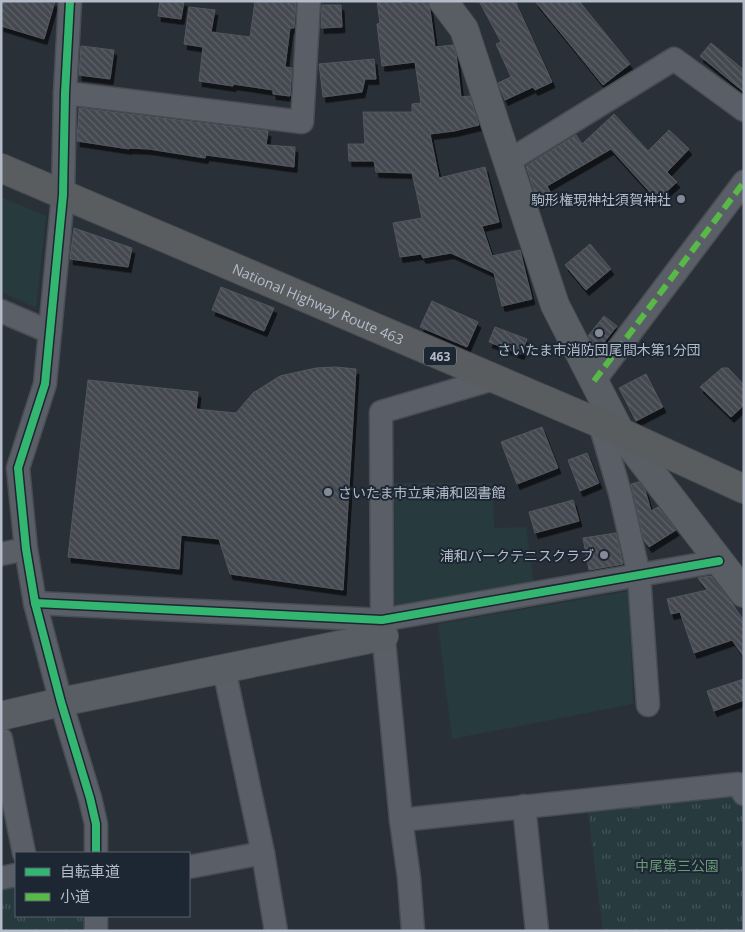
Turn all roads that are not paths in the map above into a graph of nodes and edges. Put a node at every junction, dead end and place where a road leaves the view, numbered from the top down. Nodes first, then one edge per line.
1 (70, 1) edge
2 (309, 1) edge
3 (443, 1) edge
4 (65, 93) junction
5 (744, 110) edge
6 (507, 162) junction
7 (1, 168) edge
8 (744, 182) edge
9 (63, 195) junction
10 (1, 312) edge
11 (50, 332) junction
12 (493, 379) junction
13 (594, 381) junction
14 (610, 428) junction
15 (744, 489) edge
16 (26, 549) junction
17 (1, 554) edge
18 (719, 561) junction
19 (639, 575) junction
20 (744, 593) edge
21 (35, 603) junction
22 (383, 628) junction
23 (224, 669) junction
24 (61, 702) junction
25 (648, 705) dead end
26 (1, 716) edge
27 (1, 739) edge
28 (744, 794) edge
29 (524, 806) junction
30 (401, 820) junction
31 (24, 852) edge
32 (96, 852) edge
33 (263, 853) junction
34 (190, 866) edge
35 (15, 875) edge
36 (1, 878) edge
37 (96, 917) edge
38 (96, 931) edge
39 (276, 931) edge
40 (413, 931) edge
41 (537, 931) edge

1 - 4 street
2 - 4 street
3 - 6 street
4 - 9 street
5 - 6 street
6 - 13 street
7 - 9 highway, National Highway Route 463 / 463
8 - 13 street
9 - 11 street
9 - 12 highway, National Highway Route 463 / 463
10 - 11 street
11 - 16 street
12 - 14 highway, National Highway Route 463 / 463
12 - 22 street
13 - 14 street
14 - 15 highway, National Highway Route 463 / 463
14 - 18 street
14 - 19 street
16 - 17 street
16 - 21 street
18 - 19 street
18 - 20 street
19 - 22 street
19 - 25 street
21 - 22 street
21 - 24 street
22 - 23 street
22 - 30 street
23 - 24 street
23 - 33 street
24 - 26 street
24 - 32 street
27 - 31 street
28 - 29 street
29 - 30 street
29 - 41 street
30 - 40 street
33 - 34 street
33 - 39 street
35 - 36 street
37 - 38 street

